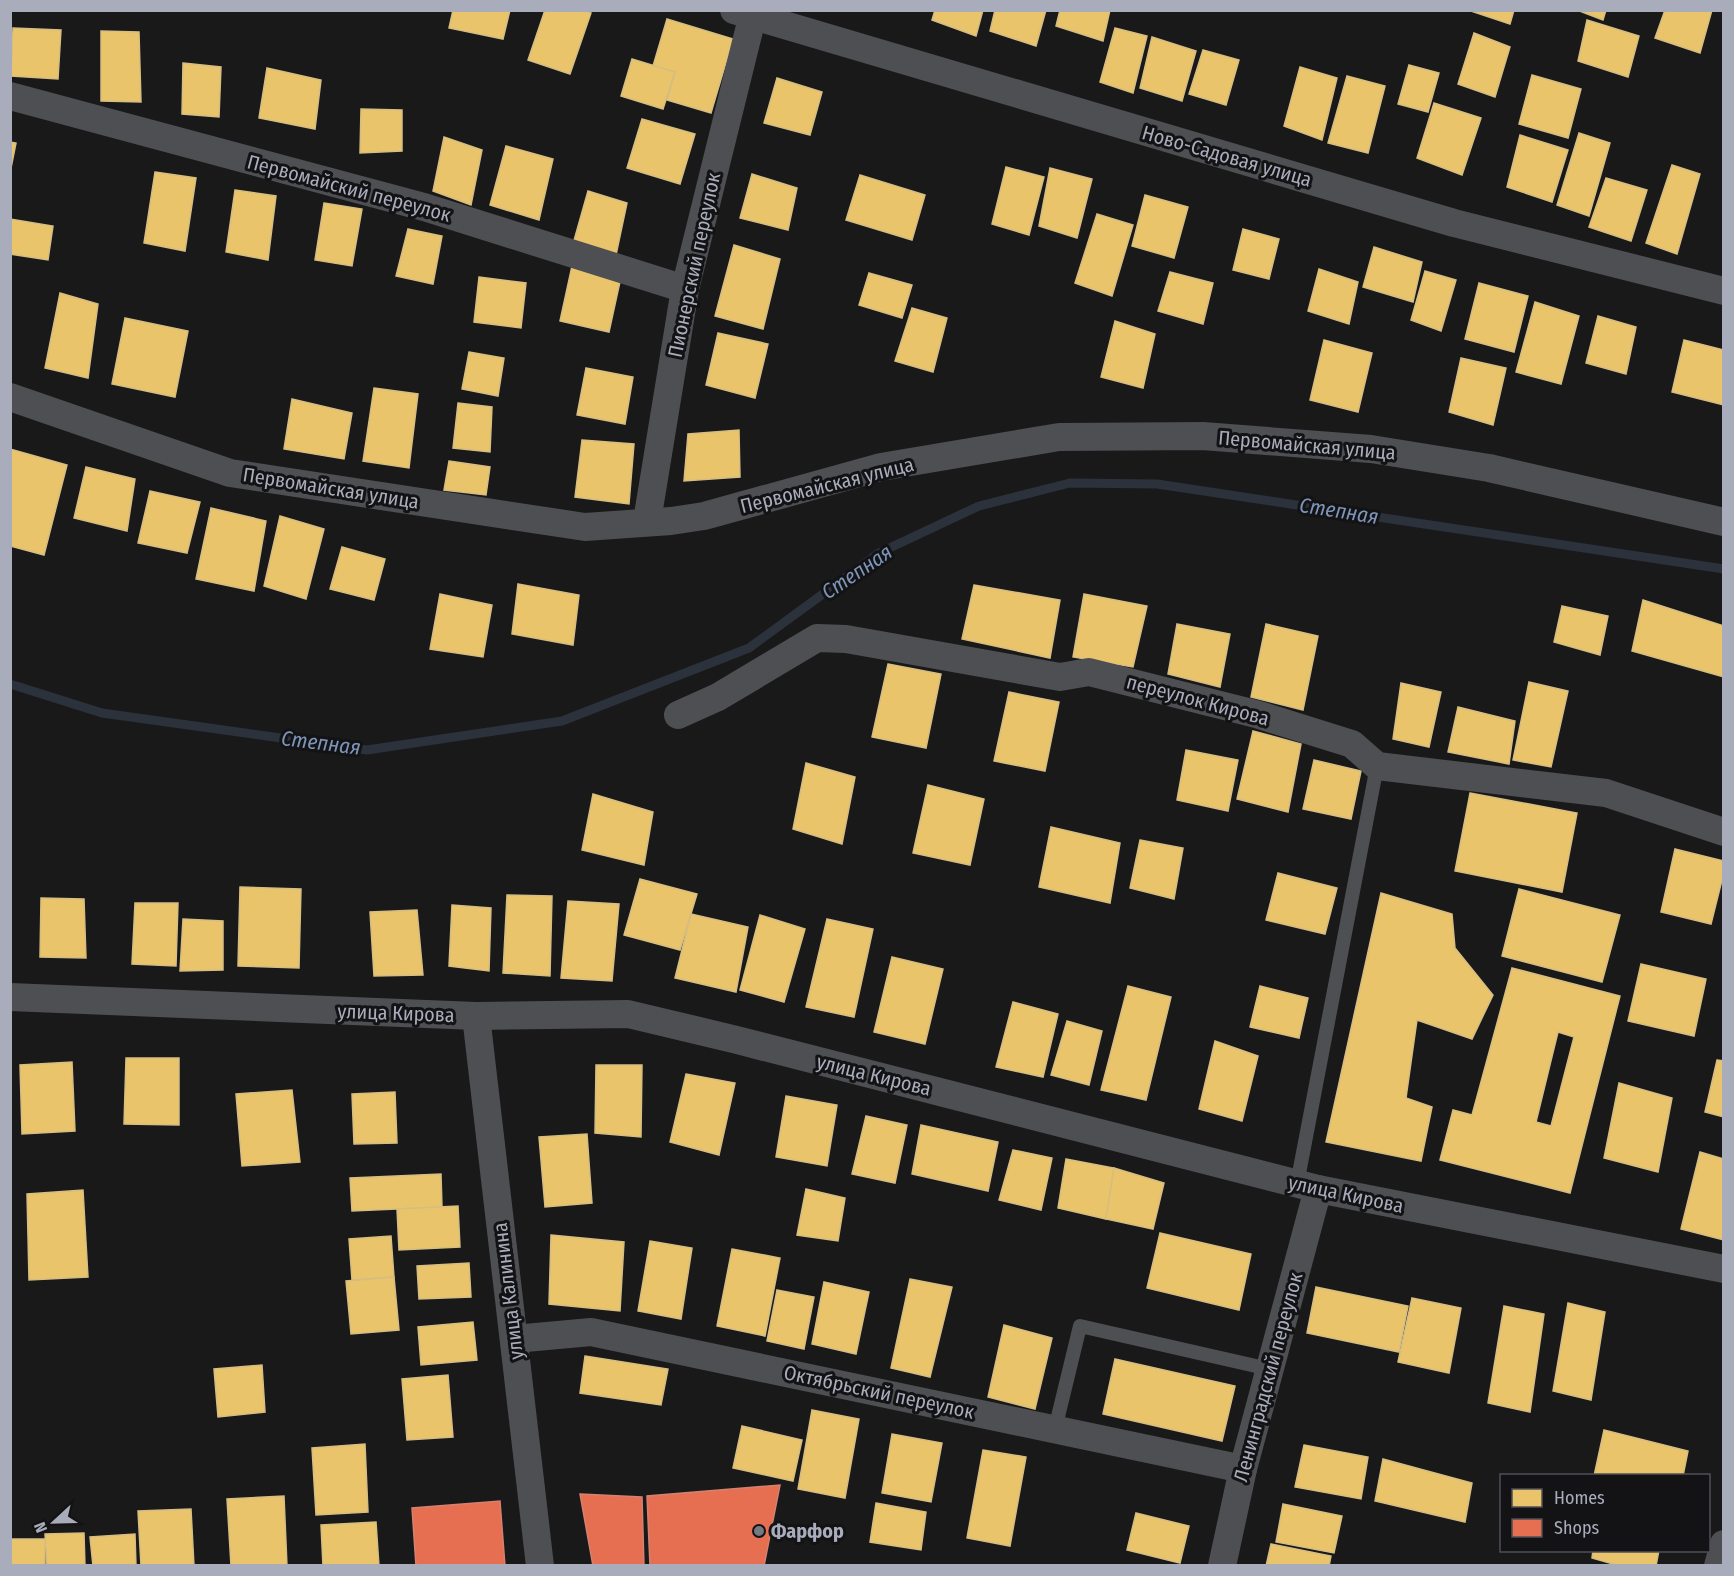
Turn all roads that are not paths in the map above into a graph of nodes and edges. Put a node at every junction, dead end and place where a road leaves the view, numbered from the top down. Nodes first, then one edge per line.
1 (747, 13) edge
2 (10, 96) edge
3 (685, 289) junction
4 (1724, 291) edge
5 (10, 397) edge
6 (647, 521) junction
7 (1724, 522) edge
8 (678, 715) dead end
9 (1377, 766) junction
10 (1724, 832) edge
11 (10, 997) edge
12 (476, 1016) junction
13 (1307, 1187) junction
14 (1724, 1269) edge
15 (514, 1339) junction
16 (1269, 1369) junction
17 (1055, 1429) junction
18 (1243, 1469) junction
19 (1724, 1544) edge
20 (540, 1566) edge
21 (1222, 1566) edge
22 (1718, 1566) edge

1 - 3 street, Пионерский переулок
1 - 4 street, Ново-Садовая улица
2 - 3 street, Первомайский переулок
3 - 6 street, Пионерский переулок
5 - 6 street, Первомайская улица
6 - 7 street, Первомайская улица
8 - 9 street, переулок Кирова
9 - 10 street
9 - 13 lane
11 - 12 street, улица Кирова
12 - 13 street, улица Кирова
12 - 15 street, улица Калинина
13 - 14 street, улица Кирова
13 - 16 street, Ленинградский переулок
15 - 17 street, Октябрьский переулок
15 - 20 street, улица Калинина
16 - 17 lane
16 - 18 street, Ленинградский переулок
17 - 18 street, Октябрьский переулок
18 - 21 street, Ленинградский переулок
19 - 22 street

